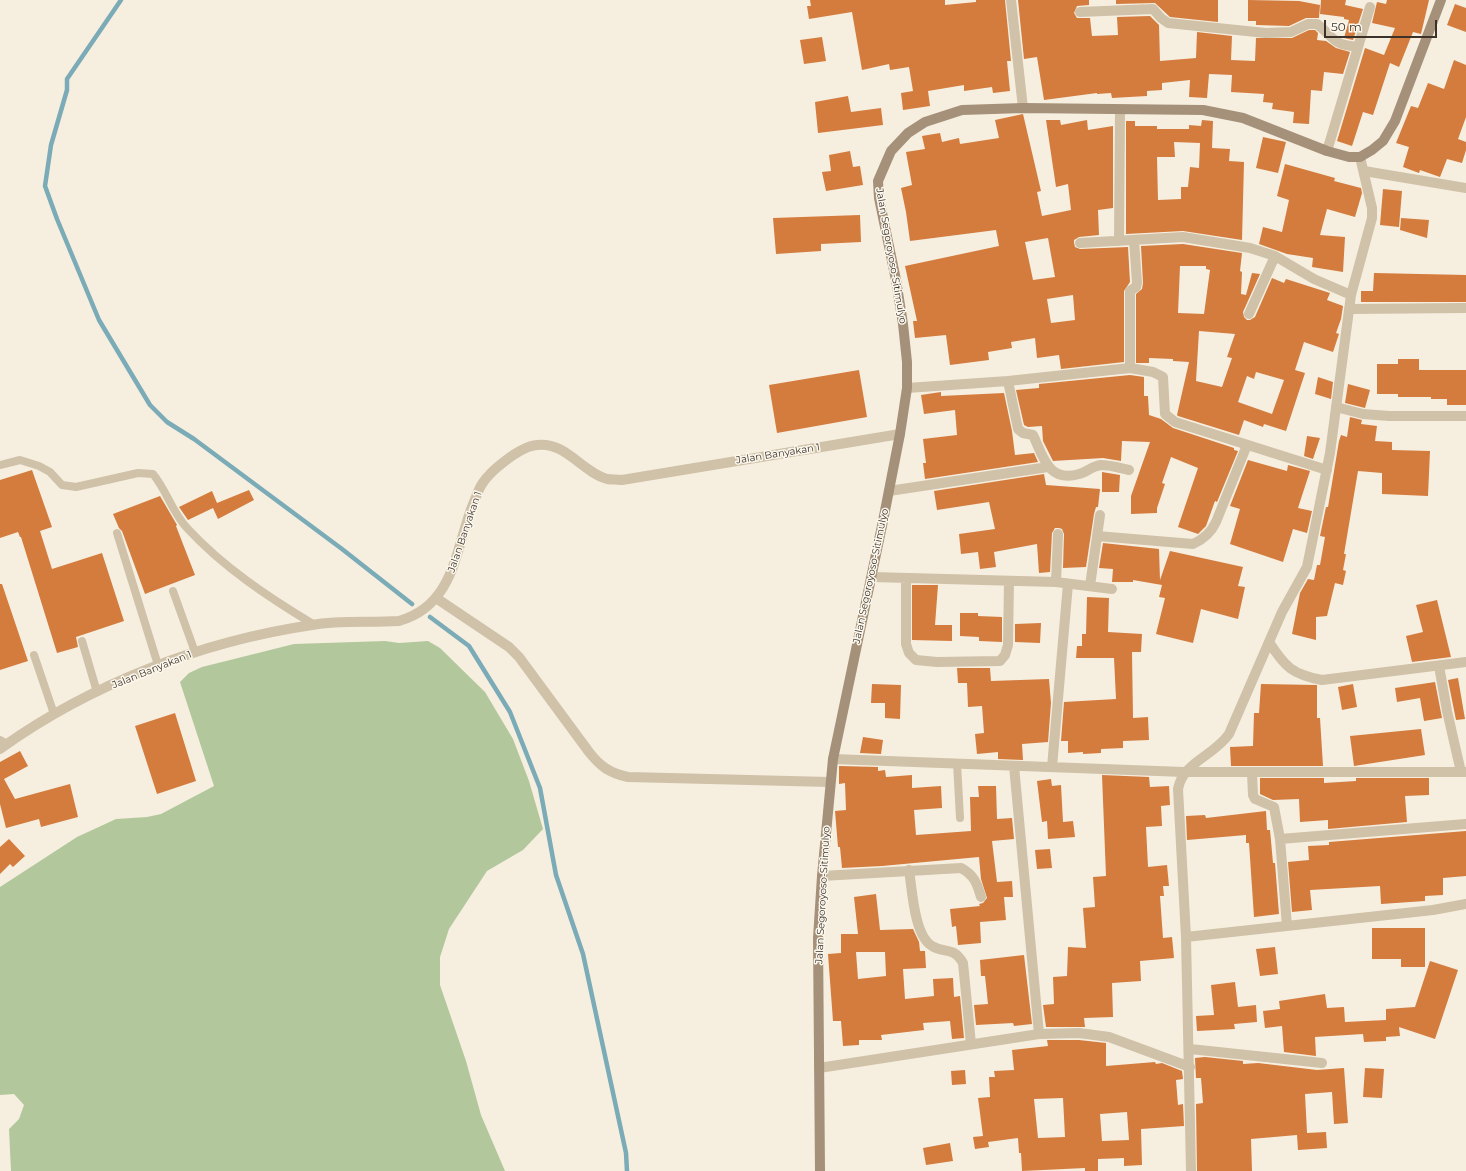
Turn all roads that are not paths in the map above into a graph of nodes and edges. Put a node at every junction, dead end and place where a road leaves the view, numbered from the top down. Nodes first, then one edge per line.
1 (1011, 0) edge
2 (1441, 0) edge
3 (1370, 7) dead end
4 (1080, 12) dead end
5 (1358, 47) junction
6 (1023, 108) junction
7 (1120, 110) junction
8 (1327, 151) junction
9 (1360, 157) junction
10 (1364, 171) junction
11 (1466, 188) edge
12 (1134, 240) junction
13 (1118, 241) junction
14 (1080, 243) dead end
15 (1275, 256) junction
16 (1351, 295) junction
17 (1466, 308) edge
18 (1349, 309) junction
19 (1249, 314) dead end
20 (1130, 368) junction
21 (1008, 382) junction
22 (907, 388) junction
23 (1336, 407) junction
24 (1466, 416) edge
25 (900, 434) junction
26 (1247, 445) junction
27 (0, 465) edge
28 (1048, 467) junction
29 (1129, 470) dead end
30 (1327, 470) junction
31 (889, 491) junction
32 (1100, 515) dead end
33 (117, 533) dead end
34 (1058, 534) dead end
35 (1097, 536) junction
36 (872, 577) junction
37 (906, 578) junction
38 (1009, 581) junction
39 (1056, 582) junction
40 (1068, 584) junction
41 (1090, 586) junction
42 (1112, 589) dead end
43 (173, 591) dead end
44 (436, 598) junction
45 (313, 624) junction
46 (82, 641) dead end
47 (1269, 642) junction
48 (195, 652) junction
49 (34, 655) dead end
50 (1466, 662) edge
51 (158, 665) junction
52 (1439, 666) junction
53 (97, 692) junction
54 (54, 714) junction
55 (2, 744) edge
56 (833, 759) junction
57 (957, 764) junction
58 (1014, 766) junction
59 (1052, 767) junction
60 (1184, 772) junction
61 (1464, 772) edge
62 (1252, 773) junction
63 (830, 782) junction
64 (960, 818) dead end
65 (1466, 824) edge
66 (1280, 839) junction
67 (910, 870) junction
68 (822, 876) junction
69 (981, 897) dead end
70 (1466, 904) edge
71 (1287, 926) junction
72 (1186, 937) junction
73 (1039, 1034) junction
74 (971, 1044) junction
75 (1190, 1049) junction
76 (1322, 1063) dead end
77 (1190, 1067) junction
78 (819, 1068) junction
79 (820, 1171) edge
80 (1191, 1171) edge

1 - 6 street
2 - 9 main road
3 - 5 street
4 - 5 street
5 - 8 street
6 - 7 main road, Jalan Segoroyoso-Sitimulyo
6 - 22 main road, Jalan Segoroyoso-Sitimulyo
7 - 8 main road, Jalan Segoroyoso-Sitimulyo
7 - 13 street
8 - 9 main road, Jalan Segoroyoso-Sitimulyo
9 - 10 street
10 - 11 street
10 - 16 street
12 - 13 street
12 - 15 street
12 - 20 street
13 - 14 street
15 - 16 street
15 - 19 street
16 - 18 street
17 - 18 street
18 - 23 street
20 - 21 street
20 - 26 street
21 - 22 street
21 - 28 street
22 - 25 main road, Jalan Segoroyoso-Sitimulyo
23 - 24 street
23 - 30 street
25 - 31 main road, Jalan Segoroyoso-Sitimulyo
25 - 44 street, Jalan Banyakan 1
26 - 30 street
26 - 35 street
27 - 45 lane
28 - 29 street
28 - 31 street
30 - 47 street
31 - 36 main road, Jalan Segoroyoso-Sitimulyo
32 - 35 street
33 - 51 lane
34 - 39 street
35 - 41 street
36 - 37 street
36 - 56 main road, Jalan Segoroyoso-Sitimulyo
37 - 38 street
37 - 38 street
38 - 39 street
39 - 40 street
40 - 41 street
40 - 59 street
41 - 42 street
43 - 48 lane
44 - 45 street, Jalan Banyakan 1
44 - 63 street
45 - 48 street, Jalan Banyakan 1
46 - 53 lane
47 - 52 street
47 - 60 street
48 - 51 street, Jalan Banyakan 1
49 - 54 lane
50 - 52 street
51 - 53 street, Jalan Banyakan 1
52 - 61 street
53 - 54 street, Jalan Banyakan 1
54 - 55 street, Jalan Banyakan 1
56 - 57 street
56 - 63 main road, Jalan Segoroyoso-Sitimulyo
57 - 58 street
57 - 64 lane
58 - 59 street
58 - 73 street
59 - 60 street
60 - 62 street
60 - 72 street
61 - 62 street
62 - 66 street
63 - 68 main road, Jalan Segoroyoso-Sitimulyo
65 - 66 street
66 - 71 street
67 - 68 street
67 - 69 street
67 - 74 street
68 - 78 main road, Jalan Segoroyoso-Sitimulyo
70 - 71 street
71 - 72 street
72 - 75 street
73 - 74 street
73 - 77 street
74 - 78 street
75 - 76 street
75 - 77 street
77 - 80 street
78 - 79 main road, Jalan Segoroyoso-Sitimulyo

